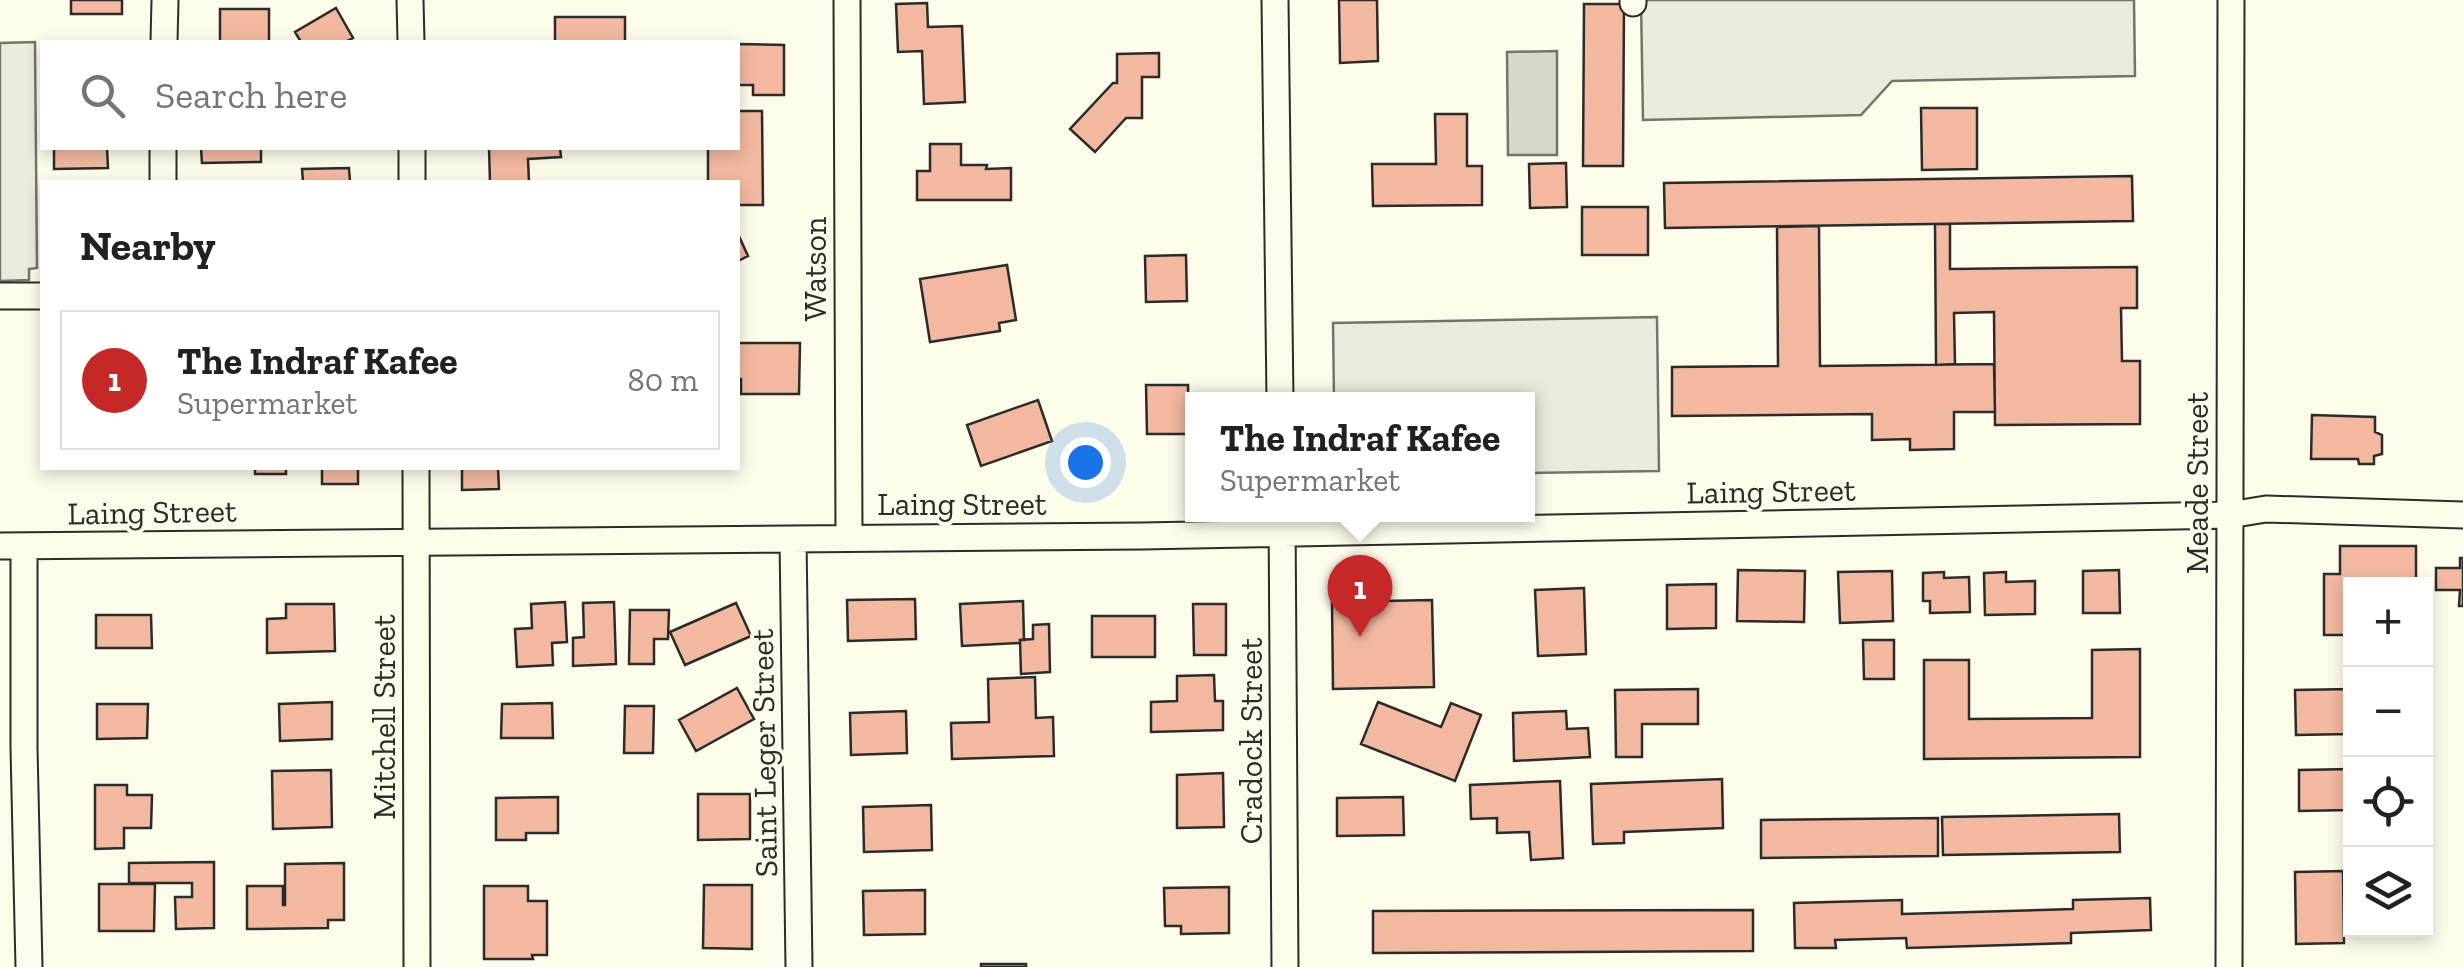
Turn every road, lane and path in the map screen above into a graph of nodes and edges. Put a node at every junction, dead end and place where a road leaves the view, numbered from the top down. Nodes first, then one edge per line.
1 (164, 0) edge
2 (410, 0) edge
3 (846, 0) edge
4 (1274, 0) edge
5 (2232, 0) edge
6 (164, 40) edge
7 (411, 40) edge
8 (163, 150) edge
9 (412, 150) edge
10 (163, 180) edge
11 (412, 180) edge
12 (0, 296) edge
13 (40, 296) edge
14 (1280, 392) edge
15 (416, 470) edge
16 (2463, 514) edge
17 (2228, 516) junction
18 (1535, 521) edge
19 (1417, 522) edge
20 (1282, 523) edge
21 (849, 538) junction
22 (793, 539) junction
23 (416, 541) junction
24 (12, 546) edge
25 (29, 967) edge
26 (417, 967) edge
27 (800, 967) edge
28 (1285, 967) edge
29 (2229, 967) edge

1 - 6 street
2 - 7 street
3 - 21 street, Watson
4 - 14 street
5 - 17 street, Meade Street
8 - 10 street
9 - 11 street
12 - 13 street
15 - 23 street, Mitchell Street
16 - 17 street, Laing Street
17 - 18 street, Laing Street
17 - 29 street, Meade Street
19 - 20 street, Laing Street
20 - 21 street, Laing Street
20 - 28 street, Cradock Street
21 - 22 street, Laing Street
22 - 23 street, Laing Street
22 - 27 street, Saint Leger Street
23 - 24 street, Laing Street
23 - 26 street, Mitchell Street
24 - 25 street

